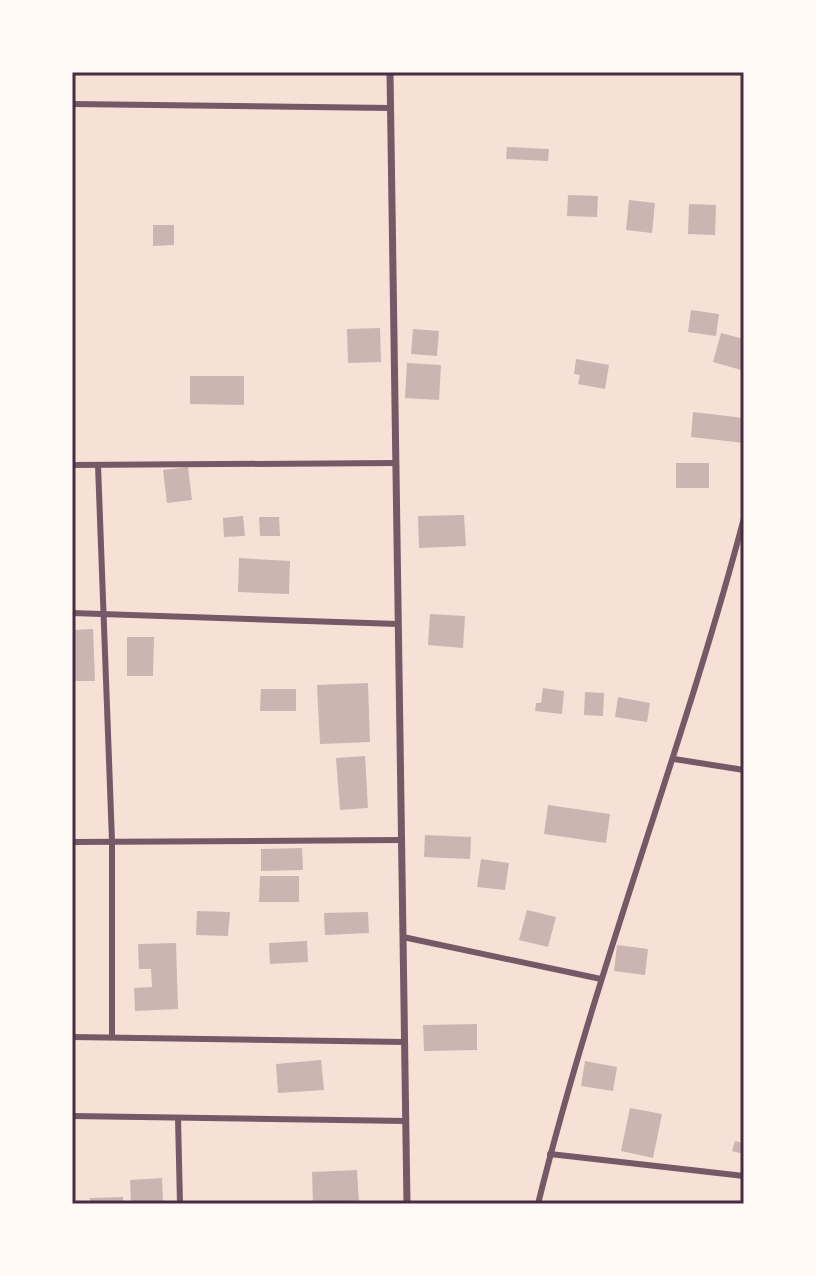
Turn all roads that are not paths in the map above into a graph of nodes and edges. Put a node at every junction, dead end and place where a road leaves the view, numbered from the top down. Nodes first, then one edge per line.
1 (390, 72) edge
2 (72, 104) edge
3 (390, 108) junction
4 (396, 463) junction
5 (72, 465) edge
6 (98, 465) junction
7 (744, 518) edge
8 (740, 545) edge
9 (72, 613) edge
10 (104, 614) junction
11 (398, 624) junction
12 (674, 759) junction
13 (744, 770) edge
14 (401, 840) junction
15 (112, 841) junction
16 (72, 842) edge
17 (403, 937) junction
18 (601, 979) junction
19 (72, 1037) edge
20 (112, 1037) junction
21 (404, 1042) junction
22 (72, 1116) edge
23 (178, 1118) junction
24 (406, 1121) junction
25 (550, 1154) junction
26 (744, 1176) edge
27 (180, 1204) edge
28 (407, 1204) edge
29 (538, 1204) edge

1 - 3 street
2 - 3 street
3 - 4 street
4 - 6 street
4 - 11 street
5 - 6 street
6 - 10 street
7 - 8 street
8 - 12 street
9 - 10 street
10 - 11 street
10 - 15 street
11 - 14 street
12 - 13 street
12 - 18 street
14 - 15 street
14 - 17 street
15 - 16 street
15 - 20 street
17 - 18 street
17 - 21 street
18 - 25 street
19 - 20 street
20 - 21 street
21 - 24 street
22 - 23 street
23 - 24 street
23 - 27 street
24 - 28 street
25 - 26 street
25 - 29 street

